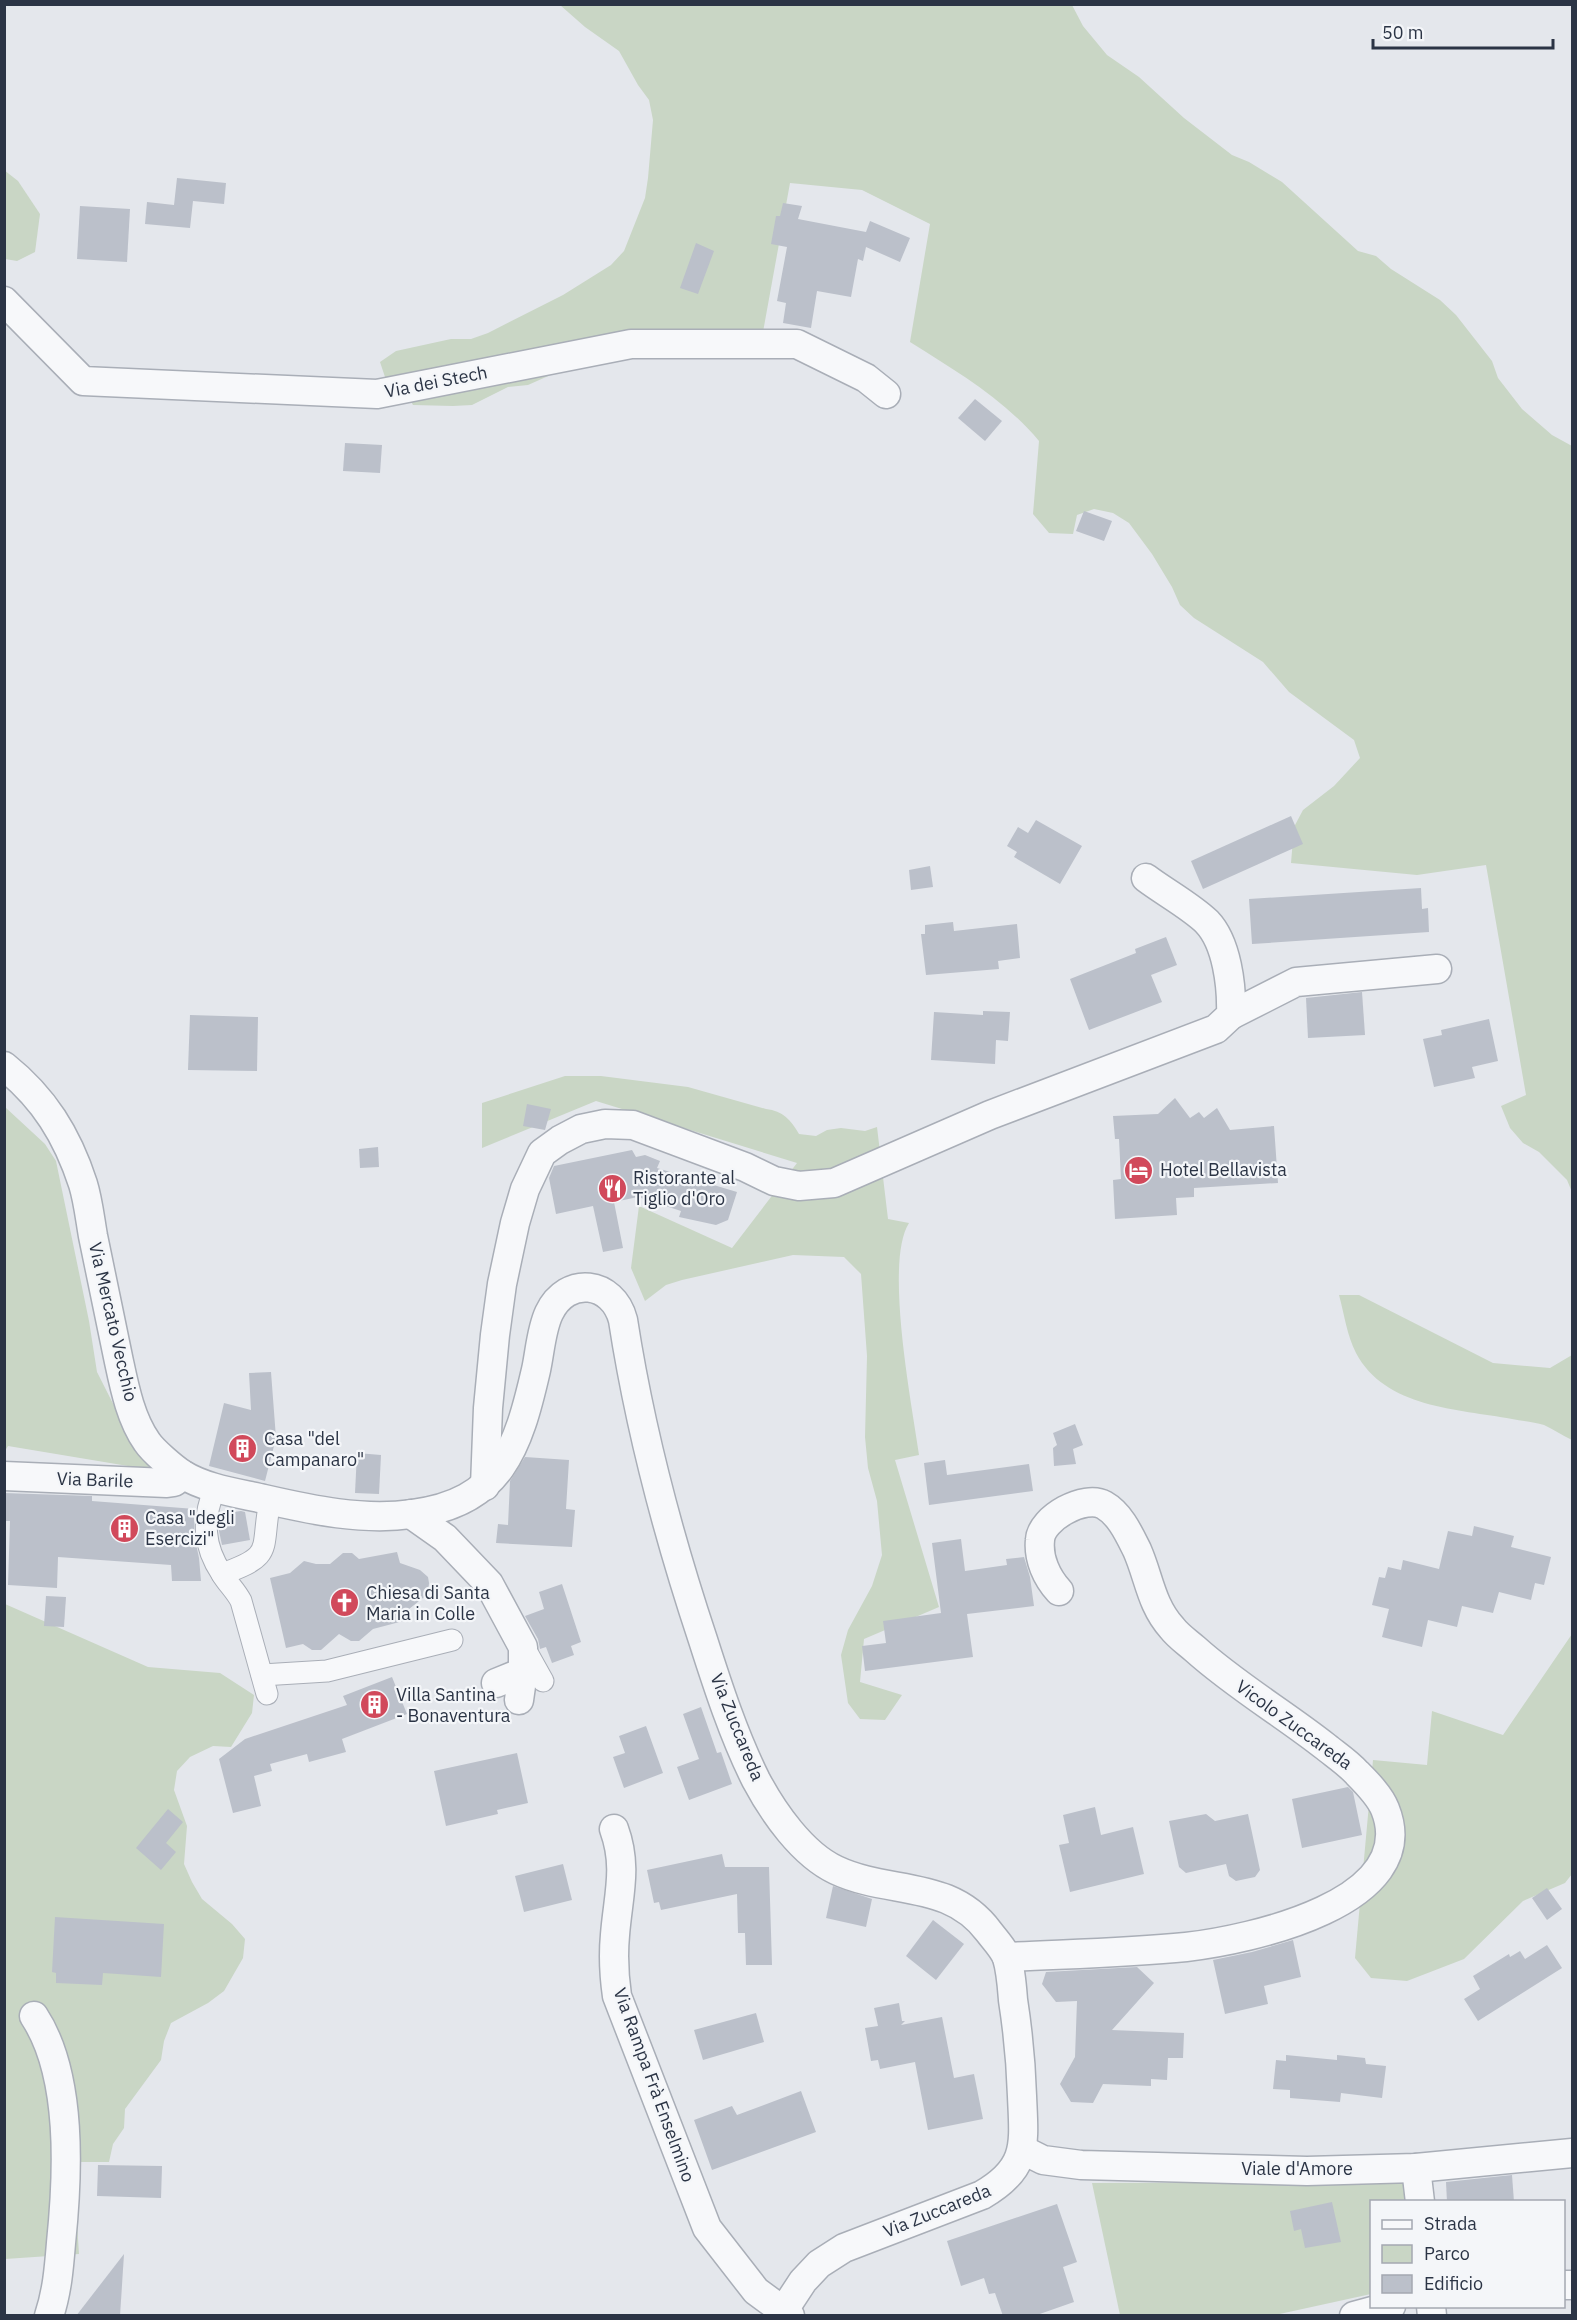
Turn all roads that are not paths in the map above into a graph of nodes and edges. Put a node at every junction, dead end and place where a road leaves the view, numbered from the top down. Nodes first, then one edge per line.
1 (4, 301) edge
2 (886, 394) dead end
3 (1146, 878) dead end
4 (1437, 969) dead end
5 (1231, 1015) junction
6 (4, 1066) edge
7 (183, 1475) junction
8 (4, 1476) edge
9 (490, 1481) junction
10 (215, 1488) junction
11 (270, 1501) junction
12 (411, 1515) junction
13 (222, 1574) junction
14 (1059, 1592) dead end
15 (452, 1640) dead end
16 (496, 1683) dead end
17 (614, 1829) dead end
18 (1007, 1957) junction
19 (34, 2016) dead end
20 (1023, 2150) junction
21 (1572, 2153) edge
22 (1416, 2168) junction
23 (1420, 2200) edge
24 (1387, 2308) edge
25 (784, 2313) edge
26 (49, 2316) edge
27 (1354, 2316) edge

1 - 2 street, Via dei Stech
3 - 5 street
4 - 5 street
5 - 9 street
6 - 7 street, Via Mercato Vecchio
7 - 8 street, Via Barile
7 - 10 street, Via Mercato Vecchio
9 - 12 street, Via Mercato Vecchio
9 - 18 street, Via Zuccareda
10 - 11 street, Via Mercato Vecchio
10 - 13 street
11 - 12 street, Via Mercato Vecchio
11 - 13 street
12 - 16 street
13 - 15 street
14 - 18 street, Vicolo Zuccareda
17 - 25 street, Via Rampa Frà Enselmino
18 - 20 street, Via Zuccareda
19 - 26 street
20 - 22 street, Viale d'Amore
20 - 25 street, Via Zuccareda
21 - 22 street, Viale d'Amore
22 - 23 street
24 - 27 street

